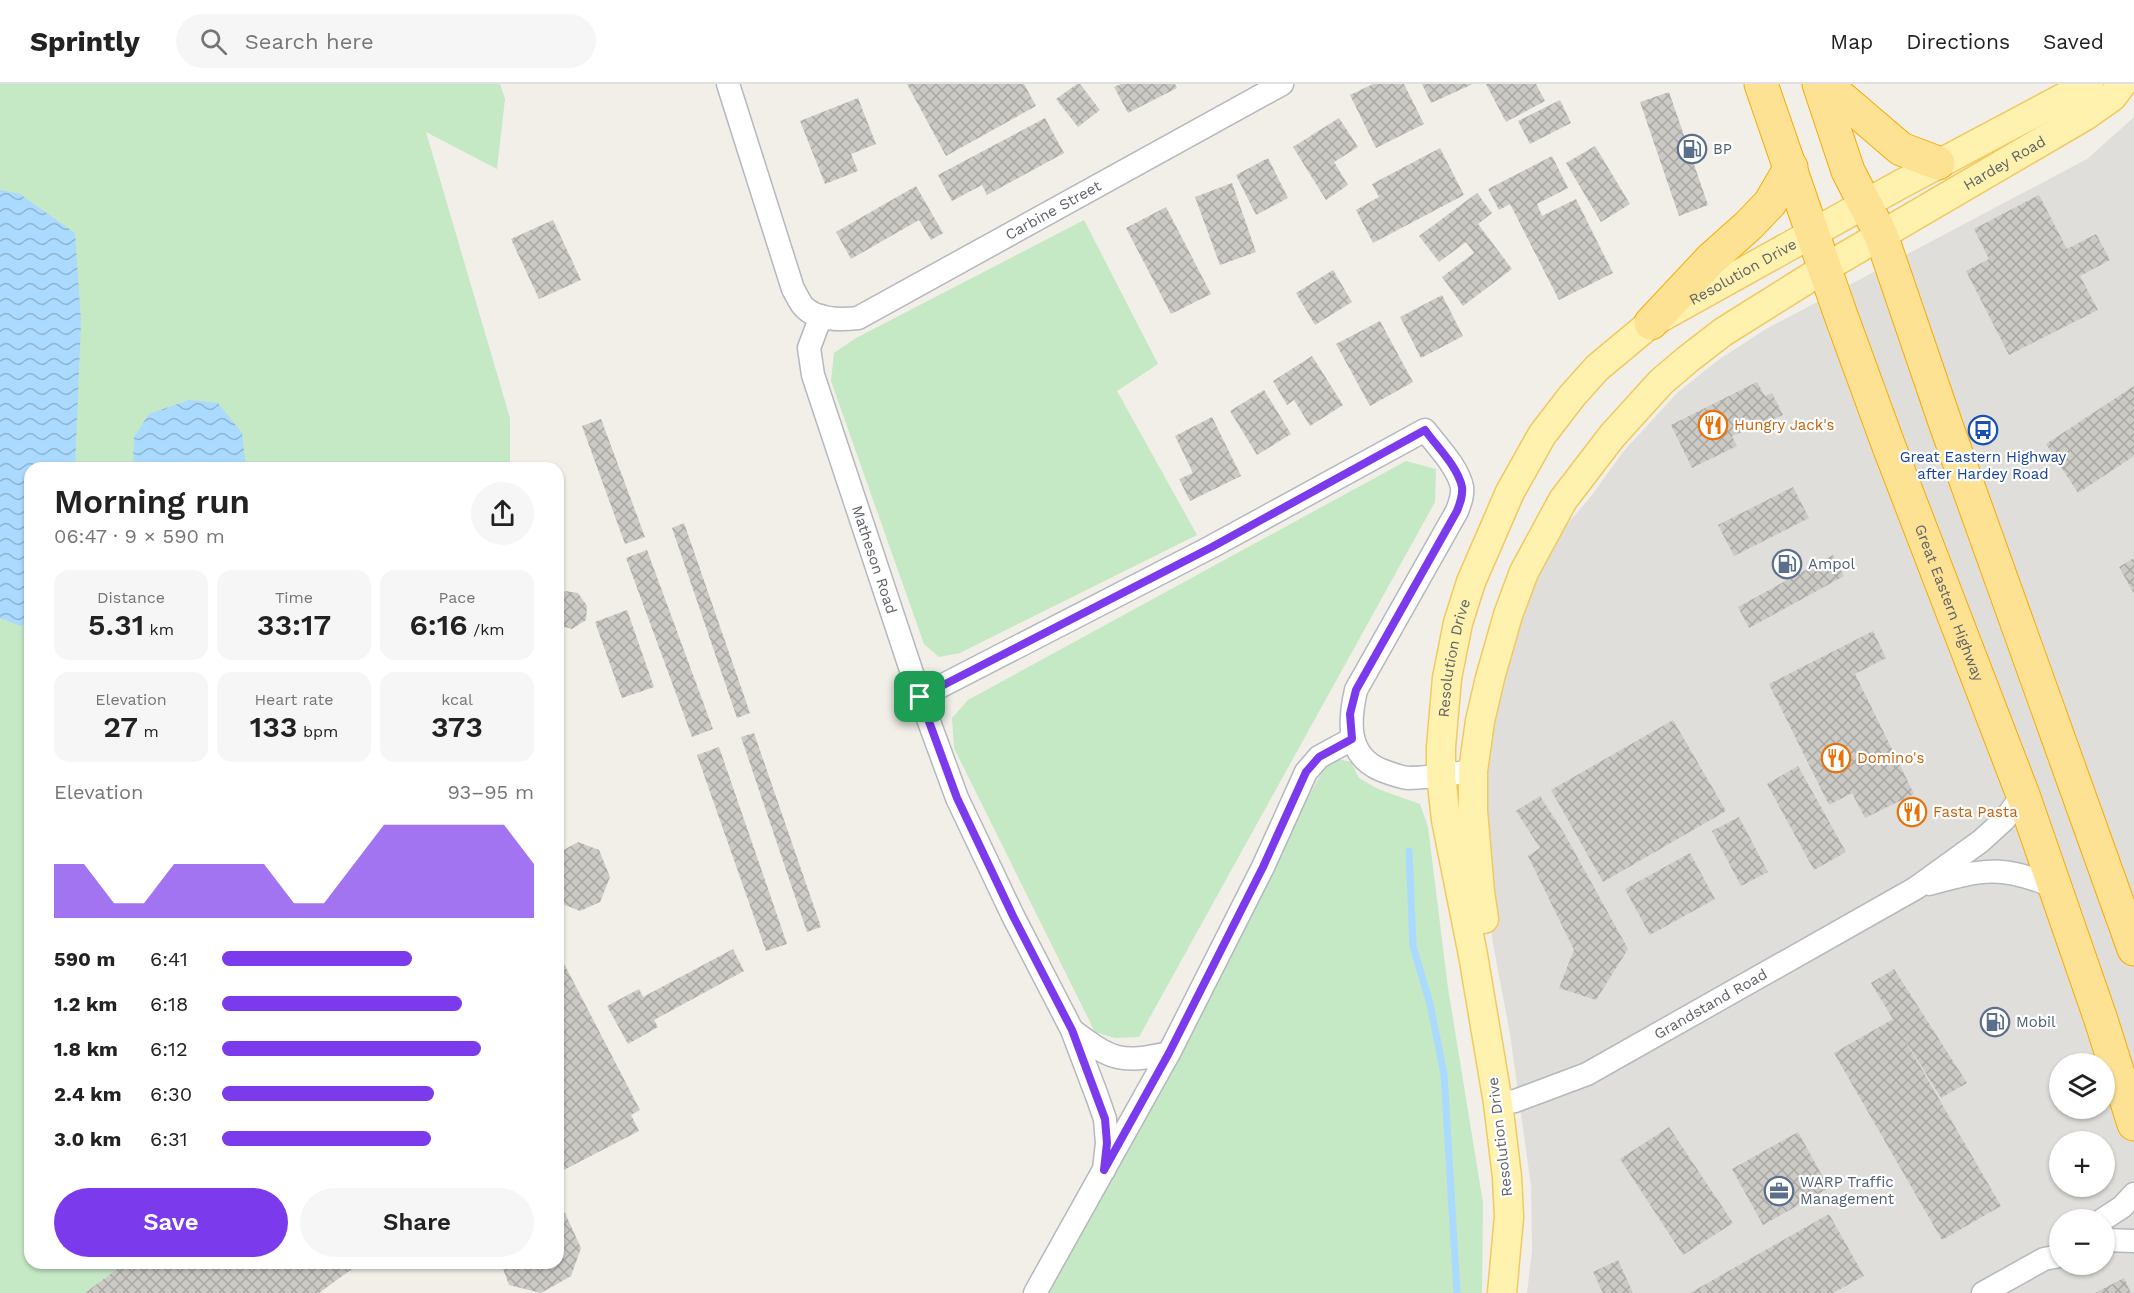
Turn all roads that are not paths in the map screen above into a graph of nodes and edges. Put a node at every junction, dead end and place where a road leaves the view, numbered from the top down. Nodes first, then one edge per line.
1 (728, 84) edge
2 (1282, 84) edge
3 (1761, 84) edge
4 (1819, 84) edge
5 (1825, 84) edge
6 (2089, 84) edge
7 (2122, 84) edge
8 (1938, 163) junction
9 (1791, 167) junction
10 (1864, 204) junction
11 (1813, 232) junction
12 (1881, 235) junction
13 (1825, 268) junction
14 (821, 316) junction
15 (1651, 323) junction
16 (920, 697) junction
17 (1352, 739) junction
18 (1473, 771) junction
19 (1441, 775) junction
20 (2023, 795) junction
21 (2055, 887) junction
22 (1916, 888) junction
23 (2134, 949) edge
24 (1072, 1030) junction
25 (1169, 1053) junction
26 (1507, 1102) junction
27 (2134, 1124) edge
28 (1104, 1170) junction
29 (2134, 1194) edge
30 (2115, 1212) edge
31 (2115, 1239) edge
32 (2134, 1242) edge
33 (2049, 1260) edge
34 (1035, 1293) edge
35 (1502, 1293) edge
36 (1521, 1293) edge
37 (1983, 1293) edge

1 - 14 street
2 - 14 street, Carbine Street
3 - 9 highway, Great Eastern Highway
4 - 10 highway
5 - 8 highway
6 - 8 main road, Hardey Road
7 - 12 main road, Hardey Road
8 - 10 main road, Hardey Road
9 - 11 highway, Great Eastern Highway
9 - 15 highway
10 - 11 main road, Resolution Drive
10 - 12 highway
11 - 13 highway, Great Eastern Highway
11 - 15 main road, Resolution Drive
12 - 13 main road, Resolution Drive
12 - 23 highway
13 - 18 main road, Resolution Drive
13 - 20 highway, Great Eastern Highway
14 - 16 street, Matheson Road
15 - 19 main road, Resolution Drive
16 - 17 street
16 - 24 street, Matheson Road
17 - 19 street
17 - 25 street
18 - 19 street
18 - 26 main road, Resolution Drive
19 - 26 main road, Resolution Drive
20 - 21 highway, Great Eastern Highway
20 - 22 street, Grandstand Road
21 - 22 street, Grandstand Road
21 - 27 highway, Great Eastern Highway
22 - 26 street, Grandstand Road
24 - 25 street, Matheson Road
24 - 28 street, Matheson Road
25 - 28 street
26 - 35 main road, Resolution Drive
26 - 36 main road, Resolution Drive
28 - 34 street
29 - 30 street
31 - 32 street
33 - 37 street

